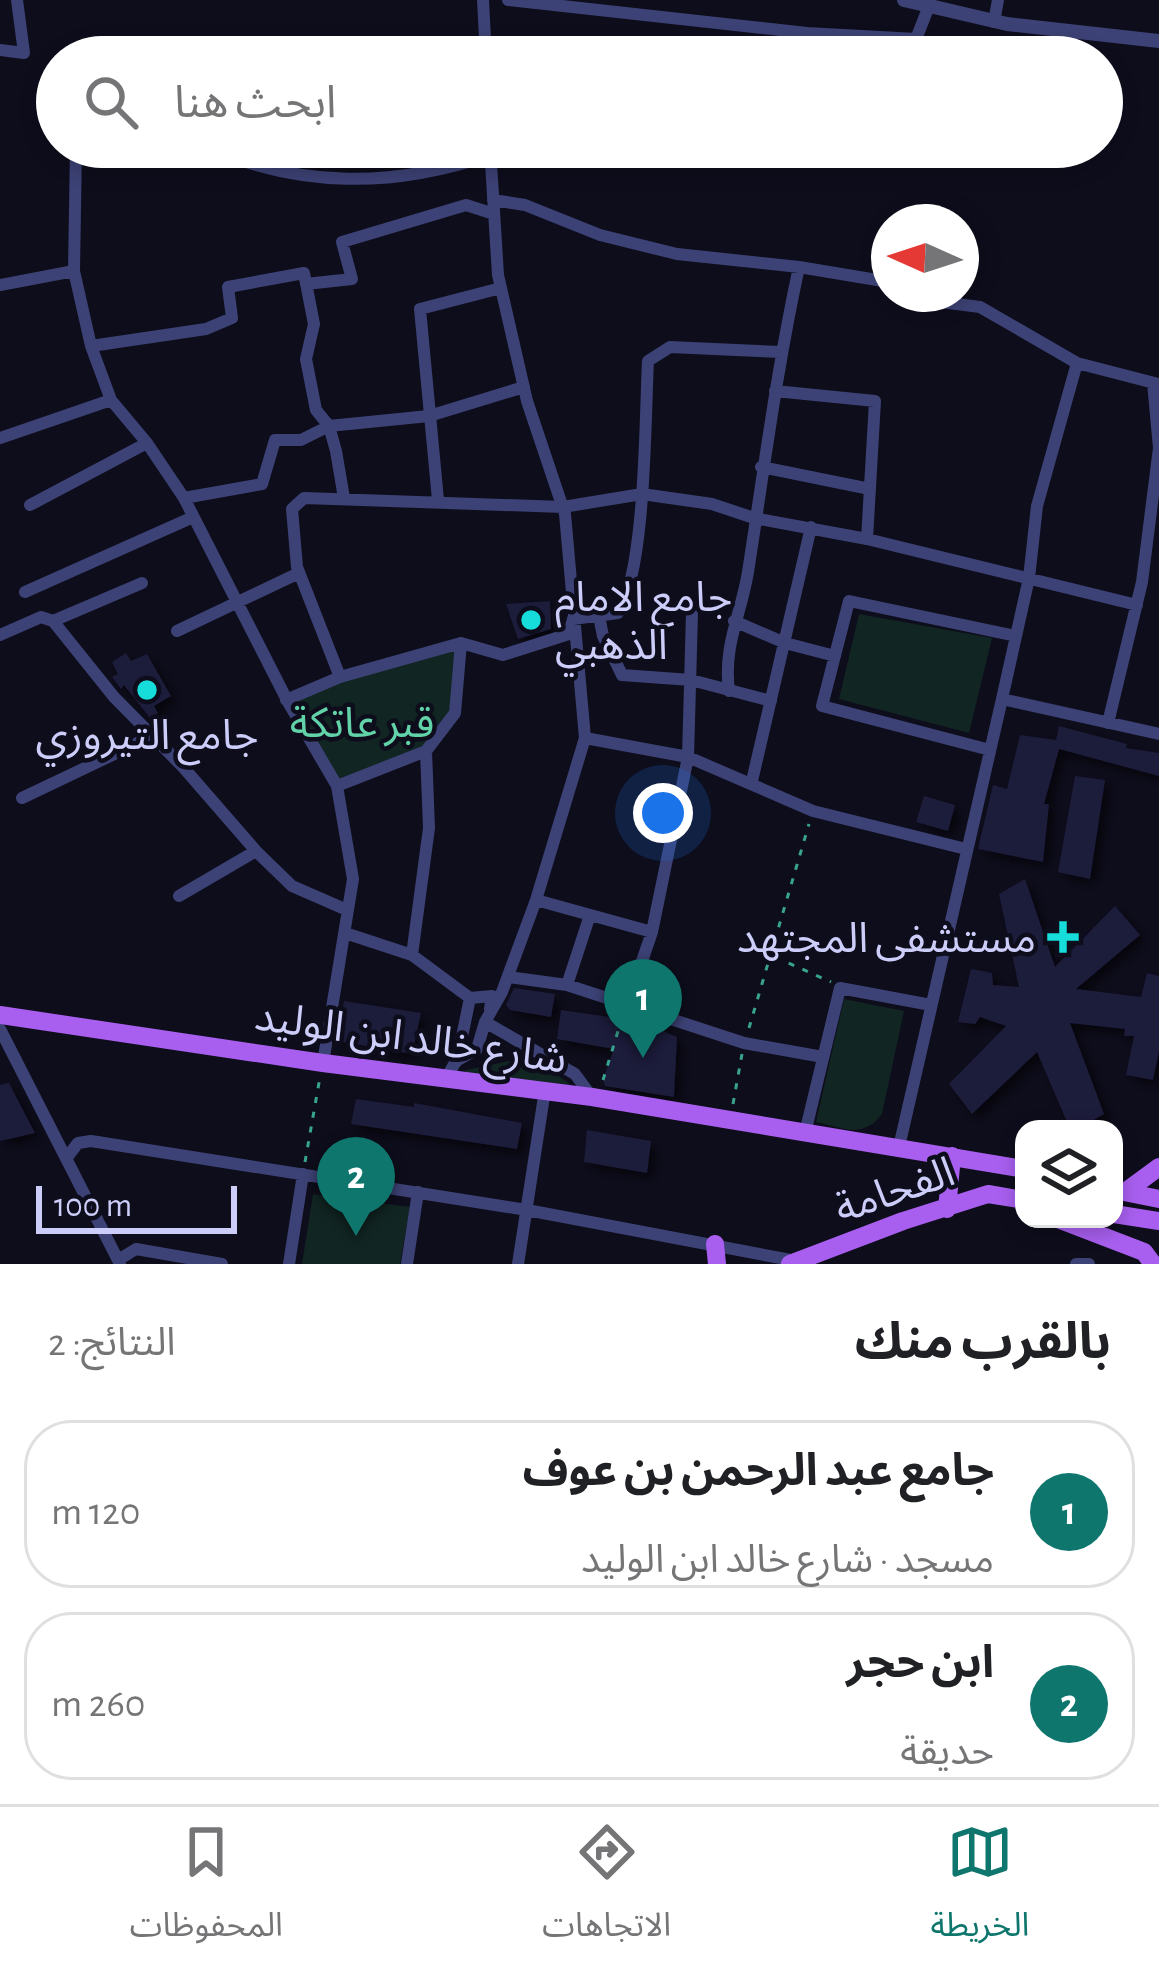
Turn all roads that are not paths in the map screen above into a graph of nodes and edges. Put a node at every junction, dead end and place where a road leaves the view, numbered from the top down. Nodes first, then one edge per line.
1 (17, 0) edge
2 (484, 0) edge
3 (508, 0) edge
4 (904, 0) edge
5 (998, 0) edge
6 (929, 6) junction
7 (994, 22) junction
8 (485, 36) edge
9 (861, 36) edge
10 (917, 36) edge
11 (1116, 36) edge
12 (1123, 37) edge
13 (1159, 41) edge
14 (0, 50) edge
15 (76, 168) edge
16 (270, 168) edge
17 (450, 168) edge
18 (491, 168) edge
19 (494, 207) junction
20 (799, 267) junction
21 (74, 272) junction
22 (871, 279) edge
23 (306, 284) junction
24 (0, 285) edge
25 (501, 288) junction
26 (979, 307) edge
27 (91, 346) junction
28 (781, 352) junction
29 (1077, 363) junction
30 (1156, 384) edge
31 (524, 387) junction
32 (775, 391) junction
33 (111, 400) junction
34 (429, 416) junction
35 (329, 426) junction
36 (0, 438) edge
37 (147, 442) junction
38 (761, 467) junction
39 (870, 489) junction
40 (642, 494) junction
41 (184, 498) junction
42 (344, 498) junction
43 (438, 500) junction
44 (30, 505) dead end
45 (562, 507) junction
46 (191, 518) junction
47 (754, 518) junction
48 (811, 527) junction
49 (867, 539) junction
50 (299, 572) junction
51 (1029, 578) junction
52 (1142, 582) junction
53 (142, 583) dead end
54 (1159, 585) edge
55 (25, 592) dead end
56 (235, 600) junction
57 (1137, 605) junction
58 (692, 613) dead end
59 (599, 616) junction
60 (574, 620) junction
61 (53, 621) junction
62 (734, 621) junction
63 (177, 632) dead end
64 (0, 635) edge
65 (1016, 636) junction
66 (461, 643) junction
67 (785, 643) junction
68 (835, 656) junction
69 (340, 677) junction
70 (691, 680) junction
71 (729, 691) junction
72 (1001, 699) junction
73 (286, 700) junction
74 (771, 701) junction
75 (1108, 723) junction
76 (1159, 734) edge
77 (150, 736) junction
78 (586, 738) junction
79 (990, 750) junction
80 (426, 751) junction
81 (688, 757) junction
82 (752, 781) junction
83 (337, 786) junction
84 (22, 798) dead end
85 (966, 849) junction
86 (256, 850) junction
87 (179, 896) dead end
88 (536, 900) junction
89 (347, 910) junction
90 (590, 915) junction
91 (652, 932) junction
92 (345, 933) junction
93 (412, 955) junction
94 (508, 977) junction
95 (567, 985) junction
96 (470, 998) junction
97 (628, 1002) junction
98 (931, 1005) junction
99 (0, 1015) edge
100 (487, 1016) junction
101 (0, 1029) edge
102 (823, 1057) junction
103 (323, 1063) junction
104 (452, 1069) junction
105 (545, 1090) junction
106 (596, 1098) junction
107 (805, 1133) junction
108 (899, 1147) junction
109 (68, 1156) junction
110 (952, 1156) junction
111 (1159, 1167) edge
112 (1015, 1168) edge
113 (1015, 1171) edge
114 (303, 1174) junction
115 (1123, 1189) edge
116 (418, 1192) junction
117 (1123, 1192) edge
118 (997, 1196) junction
119 (1159, 1199) edge
120 (1015, 1201) edge
121 (947, 1209) junction
122 (526, 1210) junction
123 (1123, 1215) edge
124 (1159, 1221) edge
125 (1081, 1228) edge
126 (716, 1254) edge
127 (119, 1262) edge
128 (793, 1263) edge
129 (222, 1264) edge
130 (289, 1264) edge
131 (407, 1264) edge
132 (518, 1264) edge
133 (1076, 1264) edge
134 (1090, 1264) edge
135 (1154, 1264) edge

1 - 14 street
2 - 8 street
3 - 9 street
4 - 6 street
5 - 7 street
6 - 7 street
6 - 10 street
7 - 11 street
12 - 13 street
15 - 21 street
16 - 17 street
18 - 19 street
19 - 20 street
19 - 23 street
19 - 25 street
20 - 22 street
20 - 28 street
21 - 24 street
21 - 27 street
23 - 27 street
23 - 35 street
25 - 31 street
25 - 34 street
26 - 29 street
27 - 33 street
28 - 32 street
28 - 40 street
29 - 30 street
29 - 51 street
30 - 52 street
31 - 34 street
31 - 45 street
32 - 38 street
32 - 39 street
33 - 36 street
33 - 37 street
34 - 35 street
34 - 43 street
35 - 41 street
35 - 42 street
37 - 41 street
37 - 44 street
38 - 39 street
38 - 47 street
39 - 49 street
40 - 45 street
40 - 47 street
40 - 59 street
41 - 46 street
42 - 43 street
42 - 50 street
43 - 45 street
45 - 60 street
46 - 55 street
46 - 56 street
47 - 48 street
47 - 62 street
48 - 49 street
48 - 67 street
49 - 51 street
50 - 56 street
50 - 69 street
51 - 57 street
51 - 65 street
52 - 54 street
52 - 57 street
53 - 61 street
56 - 63 street
56 - 73 street
57 - 75 street
58 - 70 street
59 - 60 street
59 - 70 street
60 - 66 street
60 - 78 street
61 - 64 street
61 - 77 street
62 - 67 street
62 - 71 street
65 - 68 street
65 - 72 street
66 - 69 street
66 - 80 street
67 - 68 street
67 - 74 street
68 - 79 street
69 - 73 street
70 - 71 street
70 - 81 street
71 - 74 street
72 - 75 street
72 - 79 street
73 - 83 street
74 - 82 street
75 - 76 street
77 - 84 street
77 - 86 street
78 - 81 street
78 - 88 street
79 - 85 street
80 - 83 street
80 - 93 street
81 - 82 street
81 - 91 street
82 - 85 street
83 - 89 street
85 - 98 street
86 - 87 street
86 - 89 street
88 - 90 street
88 - 94 street
89 - 92 street
90 - 91 street
90 - 95 street
91 - 97 street
92 - 93 street
92 - 103 street
93 - 96 street
94 - 95 street
94 - 100 street
95 - 97 street
96 - 100 street
96 - 104 street
97 - 102 street
98 - 102 street
98 - 108 street
99 - 103 main road, شارع خالد ابن الوليد
100 - 104 street
100 - 106 street
101 - 109 street
102 - 107 street
103 - 104 main road, شارع خالد ابن الوليد
104 - 105 main road, شارع خالد ابن الوليد
105 - 106 main road, شارع خالد ابن الوليد
105 - 122 street
106 - 107 main road, شارع خالد ابن الوليد
107 - 108 main road, شارع خالد ابن الوليد
108 - 110 main road, شارع خالد ابن الوليد
109 - 114 street
109 - 127 street
110 - 112 main road, شارع خالد ابن الوليد
110 - 121 main road
111 - 115 main road
113 - 118 main road
114 - 116 street
114 - 130 street
116 - 122 street
116 - 131 street
117 - 119 main road
118 - 120 main road, الفحامة
118 - 121 main road, الفحامة
121 - 128 main road, الفحامة
122 - 126 street
122 - 132 street
123 - 124 main road
125 - 135 main road
126 - 128 street
127 - 129 street
133 - 134 street

